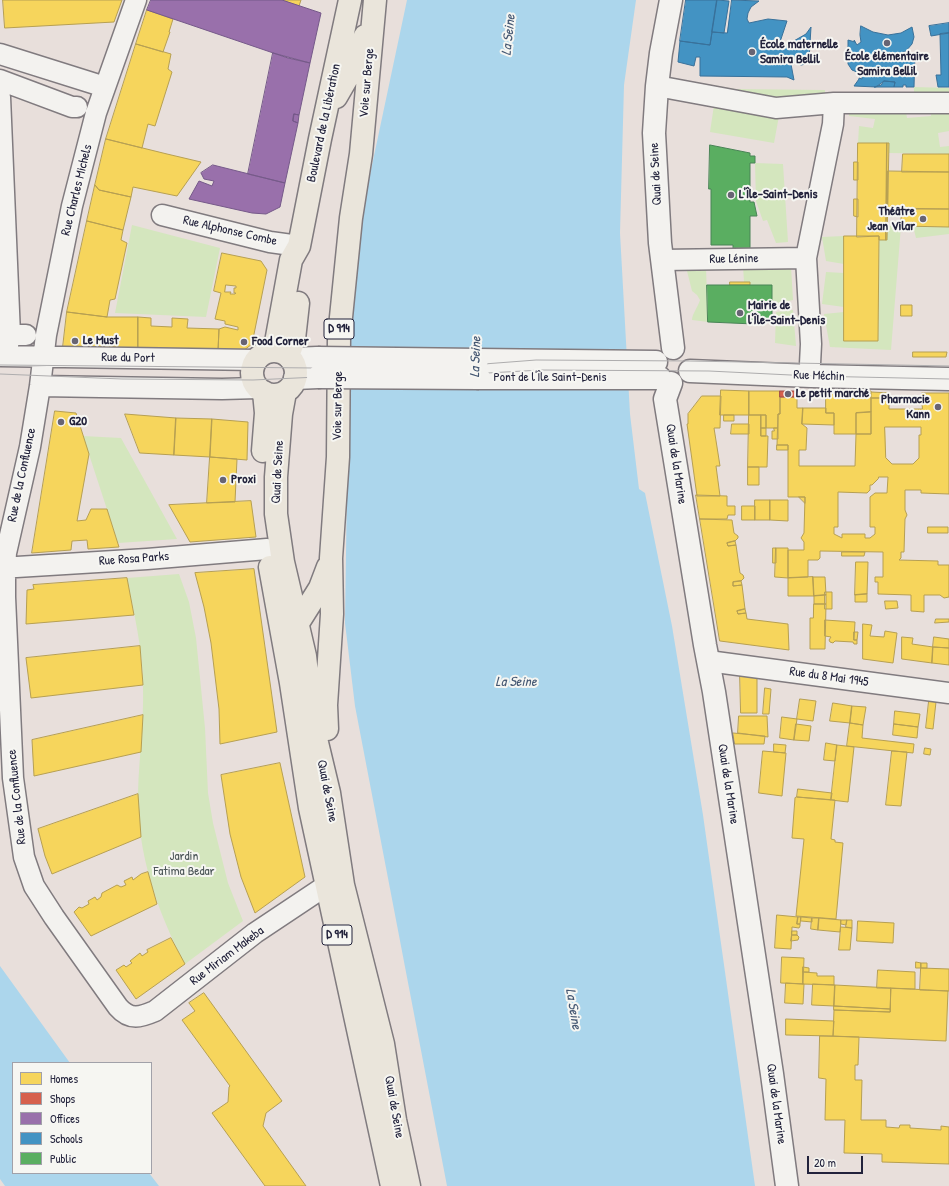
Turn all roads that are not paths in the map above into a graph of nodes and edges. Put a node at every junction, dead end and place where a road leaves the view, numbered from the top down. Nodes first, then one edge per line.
1 (136, 0) edge
2 (671, 0) edge
3 (348, 8) edge
4 (373, 10) edge
5 (0, 54) edge
6 (353, 66) junction
7 (0, 80) edge
8 (657, 86) junction
9 (105, 87) junction
10 (0, 97) edge
11 (366, 101) junction
12 (834, 103) junction
13 (949, 103) edge
14 (77, 107) dead end
15 (325, 115) junction
16 (162, 215) dead end
17 (299, 246) junction
18 (806, 258) junction
19 (662, 260) junction
20 (673, 348) junction
21 (3, 356) edge
22 (43, 357) junction
23 (810, 364) junction
24 (690, 366) junction
25 (949, 366) edge
26 (276, 372) junction
27 (654, 372) junction
28 (949, 379) edge
29 (40, 386) junction
30 (267, 549) junction
31 (331, 558) junction
32 (3, 568) edge
33 (298, 623) junction
34 (708, 661) junction
35 (291, 683) junction
36 (949, 693) edge
37 (329, 793) junction
38 (327, 885) junction
39 (124, 1014) joint
40 (392, 1186) edge
41 (409, 1186) edge
42 (787, 1186) edge

1 - 9 street, Rue Charles Michels
2 - 8 street, Quai de Seine
3 - 6 main road, D 914
3 - 15 main road, Boulevard de la Libération / D 914
4 - 6 main road, D 914
4 - 11 main road, Voie sur Berge / D 914
5 - 9 street
6 - 11 main road, D 914
6 - 15 main road, D 914
7 - 14 street
8 - 12 street
8 - 19 street, Quai de Seine
9 - 22 street, Rue Charles Michels
10 - 21 street
11 - 31 main road, Voie sur Berge / D 914
12 - 13 street
12 - 18 street
15 - 17 main road, Boulevard de la Libération / D 914
16 - 17 street, Rue Alphonse Combe
17 - 26 main road, Boulevard de la Libération / D 914
18 - 19 street, Rue Lénine
18 - 23 street
19 - 20 street, Quai de Seine
20 - 24 street
20 - 27 street
21 - 22 street, Rue du Port
22 - 26 street, Rue du Port
22 - 29 street, Rue Charles Michels
23 - 24 street, Rue Méchin
23 - 25 street, Rue Méchin
24 - 27 street
24 - 28 street, Rue Méchin
26 - 27 street, Pont de l'Île Saint-Denis, bridge
26 - 29 street
26 - 30 main road, Quai de Seine / D 914
26 - 33 main road, Quai de Seine / D 914
27 - 34 street, Quai de la Marine
29 - 32 street, Rue de la Confluence
30 - 32 street, Rue Rosa Parks
30 - 35 main road, Quai de Seine / D 914
31 - 33 main road
31 - 37 main road, Voie sur Berge / D 914
32 - 39 street, Rue de la Confluence
33 - 35 main road
33 - 37 main road, Quai de Seine / D 914
34 - 36 street, Rue du 8 Mai 1945
34 - 42 street, Quai de la Marine
35 - 38 main road, Quai de Seine / D 914
37 - 41 main road, Quai de Seine / D 914
38 - 39 street, Rue Miriam Makeba
38 - 40 main road, Quai de Seine / D 914

